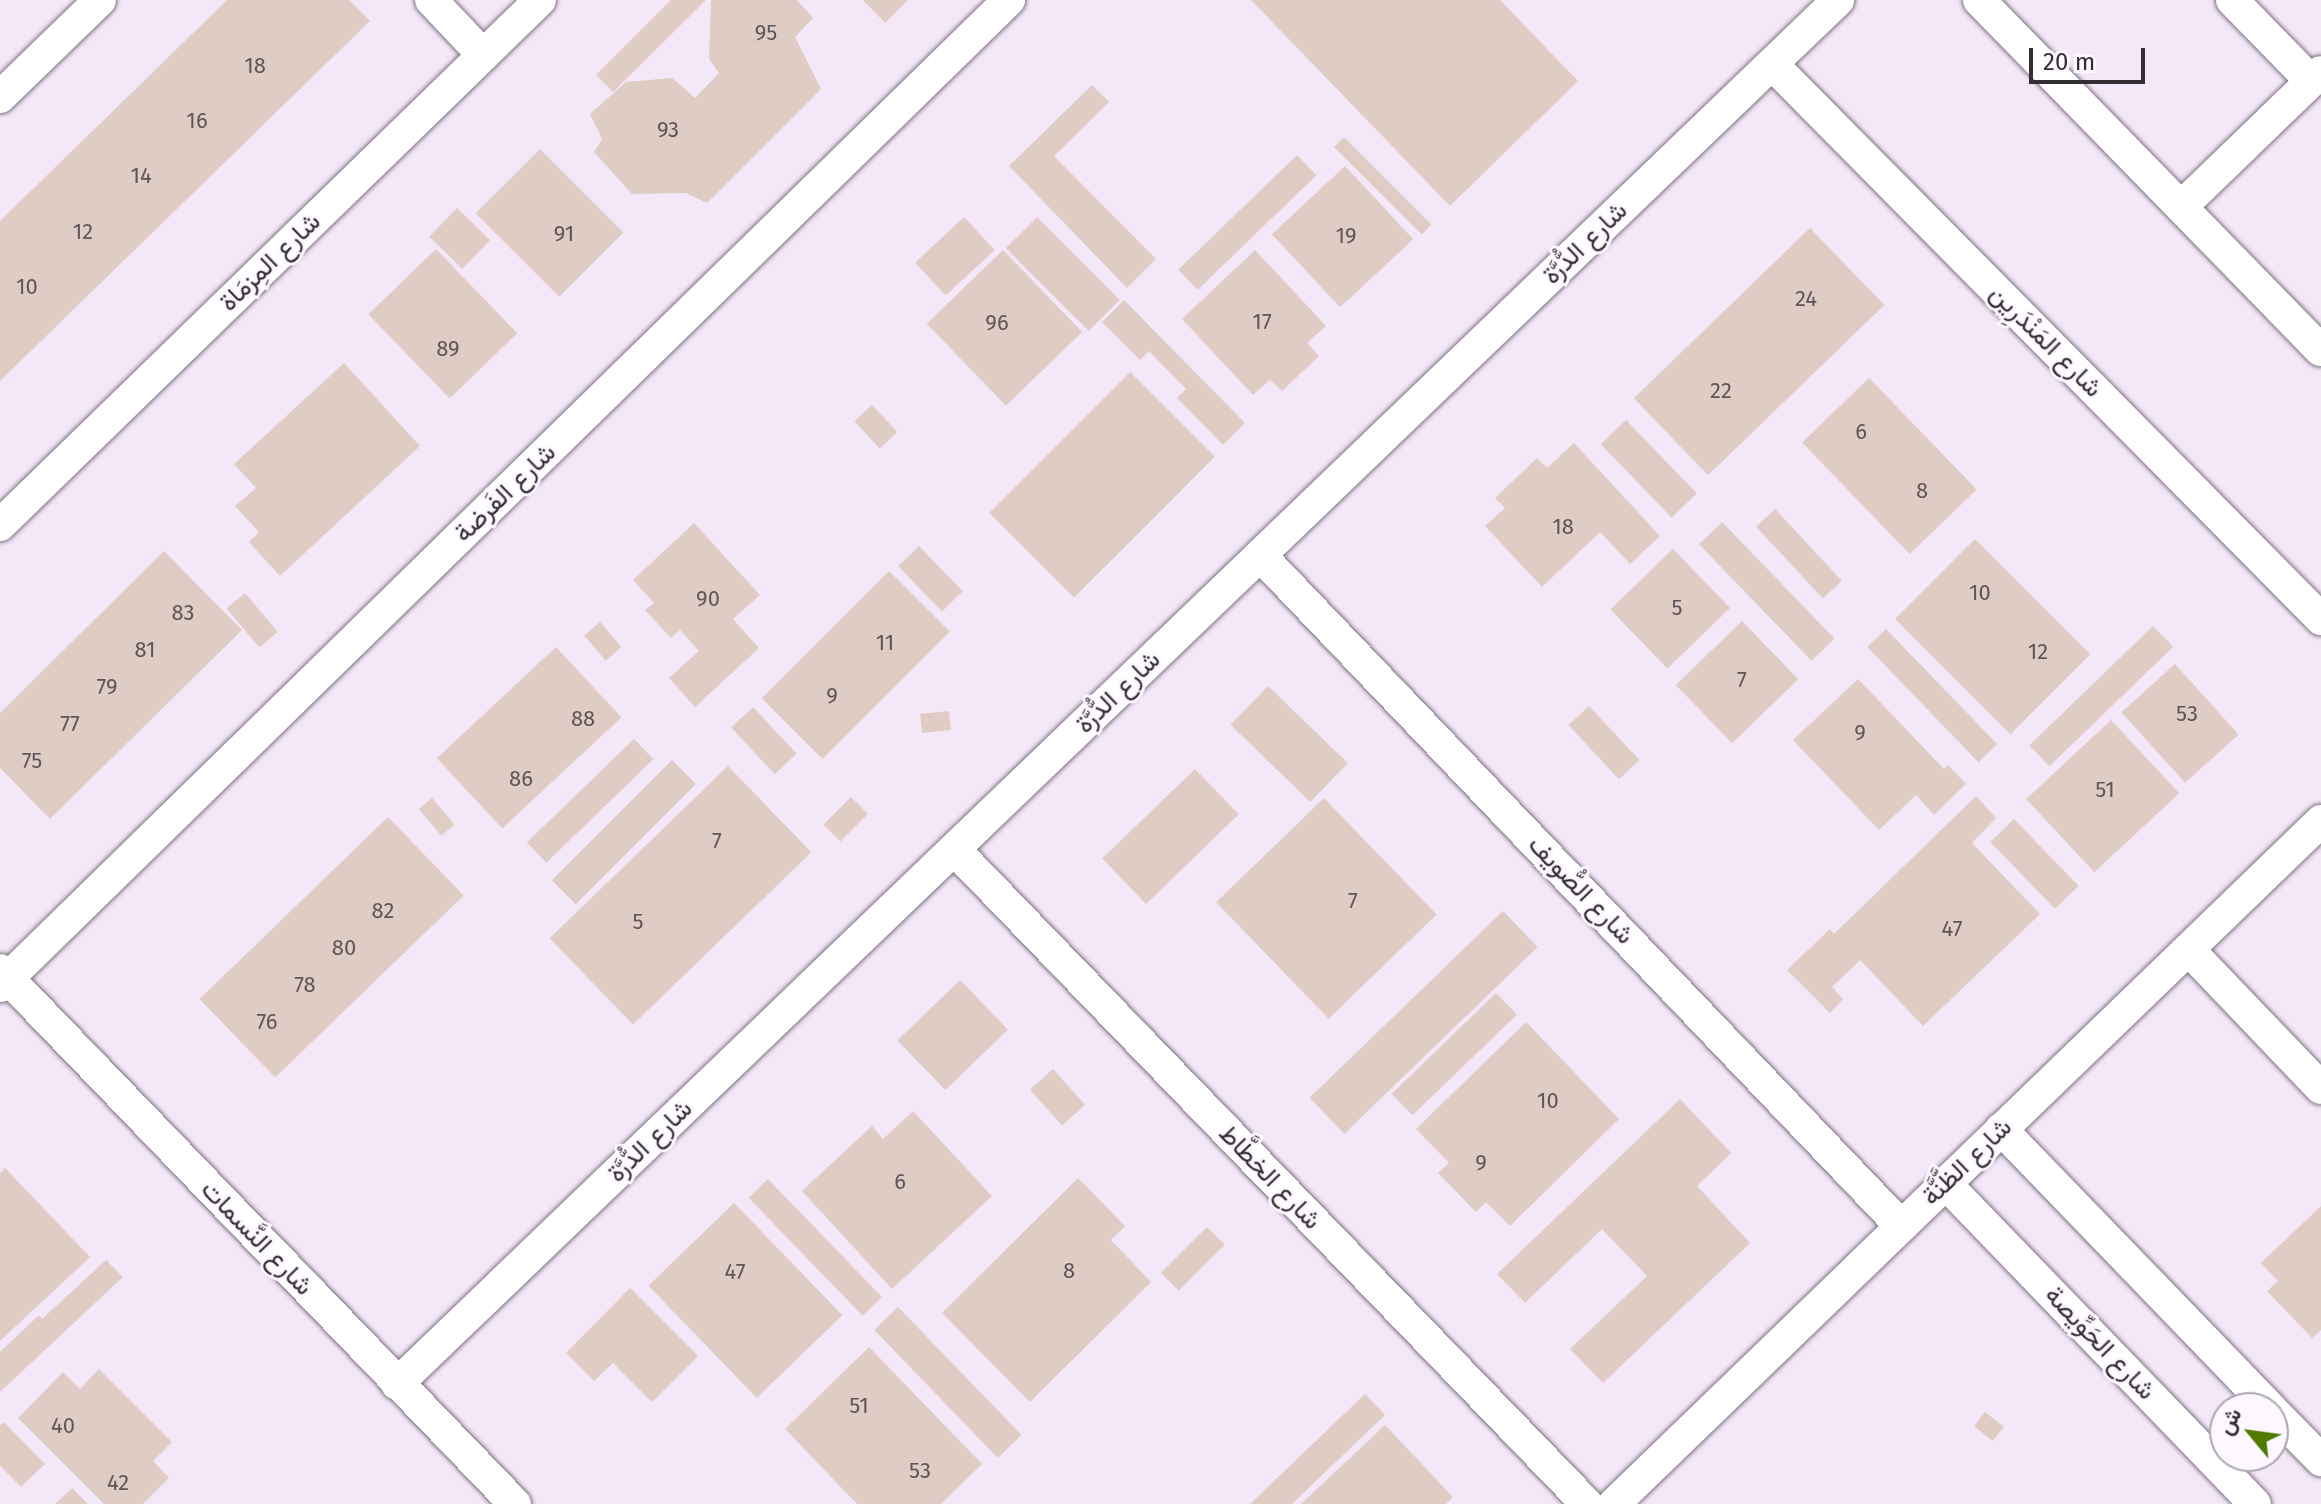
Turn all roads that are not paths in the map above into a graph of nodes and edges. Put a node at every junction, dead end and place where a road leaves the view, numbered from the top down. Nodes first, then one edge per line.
1 (100, 0) edge
2 (431, 0) edge
3 (540, 0) edge
4 (1009, 0) edge
5 (1838, 0) edge
6 (1979, 0) edge
7 (2232, 0) edge
8 (483, 55) junction
9 (1772, 64) junction
10 (2316, 76) edge
11 (0, 97) edge
12 (2181, 207) junction
13 (2321, 350) edge
14 (0, 525) edge
15 (1260, 555) junction
16 (2321, 619) edge
17 (2321, 821) edge
18 (954, 849) junction
19 (2189, 950) junction
20 (3, 978) edge
21 (2321, 1088) edge
22 (2001, 1129) junction
23 (1945, 1183) junction
24 (1901, 1226) junction
25 (397, 1384) junction
26 (2256, 1392) edge
27 (2289, 1427) edge
28 (2321, 1460) edge
29 (515, 1504) edge
30 (1587, 1504) edge
31 (1614, 1504) edge
32 (2255, 1504) edge

1 - 11 street
2 - 8 street
3 - 8 street, شارع المِزمَاة
4 - 20 street, شارع الفَرضة
5 - 9 street, شارع الدُّرَّة
6 - 12 street
7 - 10 street
8 - 14 street, شارع المِزمَاة
9 - 15 street, شارع الدُّرَّة
9 - 16 street, شارع المَنْدَرِين
10 - 12 street
12 - 13 street
15 - 18 street, شارع الدُّرَّة
15 - 24 street, شارع الصُّويف
17 - 19 street, شارع الظَّنَّة
18 - 25 street, شارع الدُّرَّة
18 - 30 street, شارع الخطَّاط
19 - 21 street
19 - 22 street, شارع الظَّنَّة
20 - 25 street, شارع النَّسمات
22 - 23 street, شارع الظَّنَّة
22 - 26 street
23 - 24 street, شارع الظَّنَّة
23 - 32 street, شارع الحَوِّيصة
24 - 31 street, شارع الظَّنَّة
25 - 29 street, شارع النَّسمات
27 - 28 street

